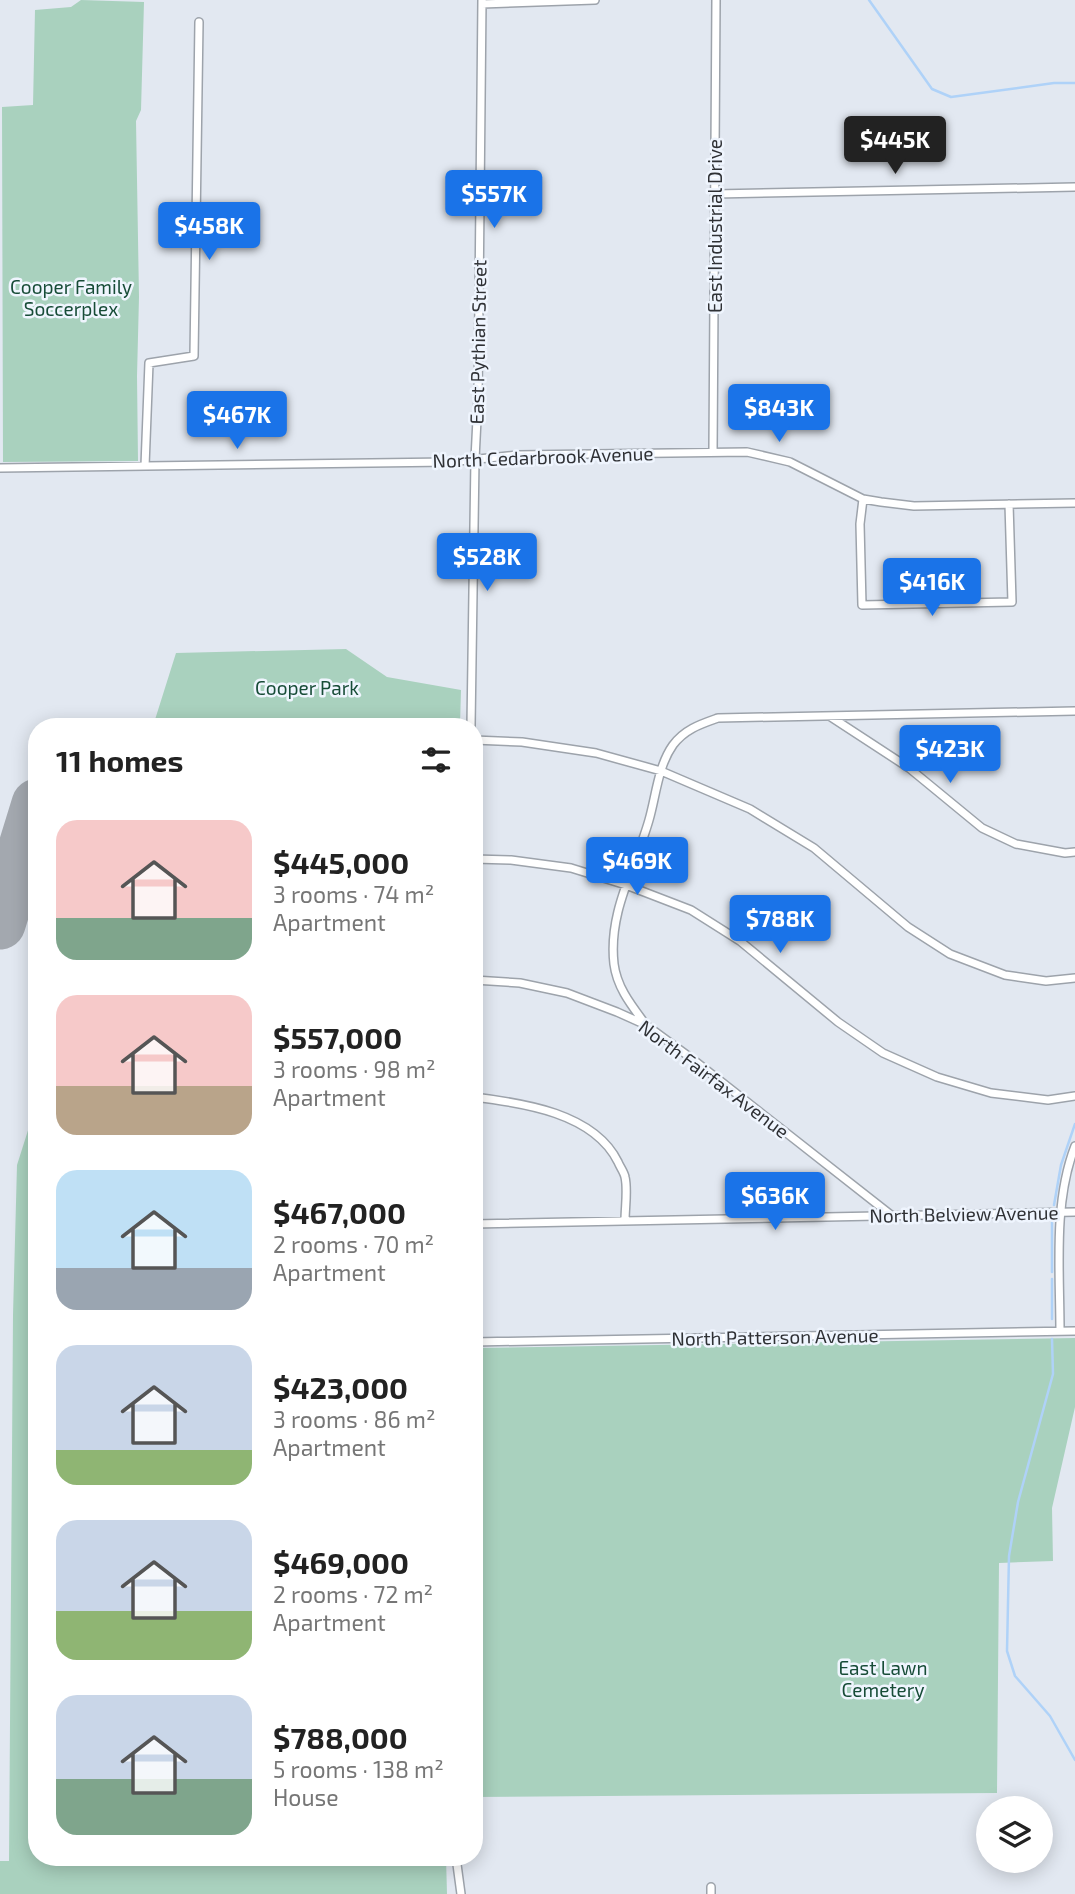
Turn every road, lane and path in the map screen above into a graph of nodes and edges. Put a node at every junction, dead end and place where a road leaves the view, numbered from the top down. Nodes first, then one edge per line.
1 (595, 0) edge
2 (716, 0) edge
3 (482, 2) edge
4 (199, 22) dead end
5 (1075, 187) edge
6 (715, 194) junction
7 (713, 451) junction
8 (475, 459) junction
9 (145, 466) junction
10 (0, 468) edge
11 (863, 499) junction
12 (1075, 503) edge
13 (1009, 504) junction
14 (1075, 711) edge
15 (831, 716) junction
16 (860, 716) junction
17 (471, 718) edge
18 (856, 733) junction
19 (483, 740) edge
20 (661, 771) junction
21 (1075, 852) edge
22 (483, 859) edge
23 (625, 885) junction
24 (1075, 978) edge
25 (483, 981) edge
26 (624, 996) junction
27 (617, 1012) junction
28 (646, 1025) junction
29 (1075, 1097) edge
30 (483, 1098) edge
31 (1075, 1146) edge
32 (1075, 1212) edge
33 (1060, 1213) junction
34 (892, 1215) junction
35 (625, 1221) junction
36 (483, 1224) edge
37 (1060, 1331) junction
38 (1075, 1331) edge
39 (483, 1342) edge
40 (457, 1866) edge
41 (461, 1894) edge

1 - 3 street
2 - 6 street, East Industrial Drive
3 - 8 street, East Pythian Street
4 - 9 street
5 - 6 street
6 - 7 street, East Industrial Drive
7 - 8 street, North Cedarbrook Avenue
7 - 11 street, North Cedarbrook Avenue
8 - 9 street, North Cedarbrook Avenue
8 - 17 street, East Pythian Street
9 - 10 street, North Cedarbrook Avenue
11 - 13 street, North Cedarbrook Avenue
11 - 13 street
12 - 13 street, North Cedarbrook Avenue
14 - 16 street
15 - 16 street
15 - 18 street
15 - 20 street
16 - 18 street
18 - 21 street
19 - 20 street
20 - 23 street
20 - 24 street
22 - 23 street
23 - 26 street
23 - 29 street
25 - 27 street, North Fairfax Avenue
26 - 27 street
26 - 28 street
27 - 28 street, North Fairfax Avenue
28 - 34 street, North Fairfax Avenue
30 - 35 street
31 - 33 street
32 - 33 street, North Belview Avenue
33 - 34 street, North Belview Avenue
33 - 37 street
34 - 35 street, North Belview Avenue
35 - 36 street, North Belview Avenue
37 - 38 street, North Patterson Avenue
37 - 39 street, North Patterson Avenue
40 - 41 street

